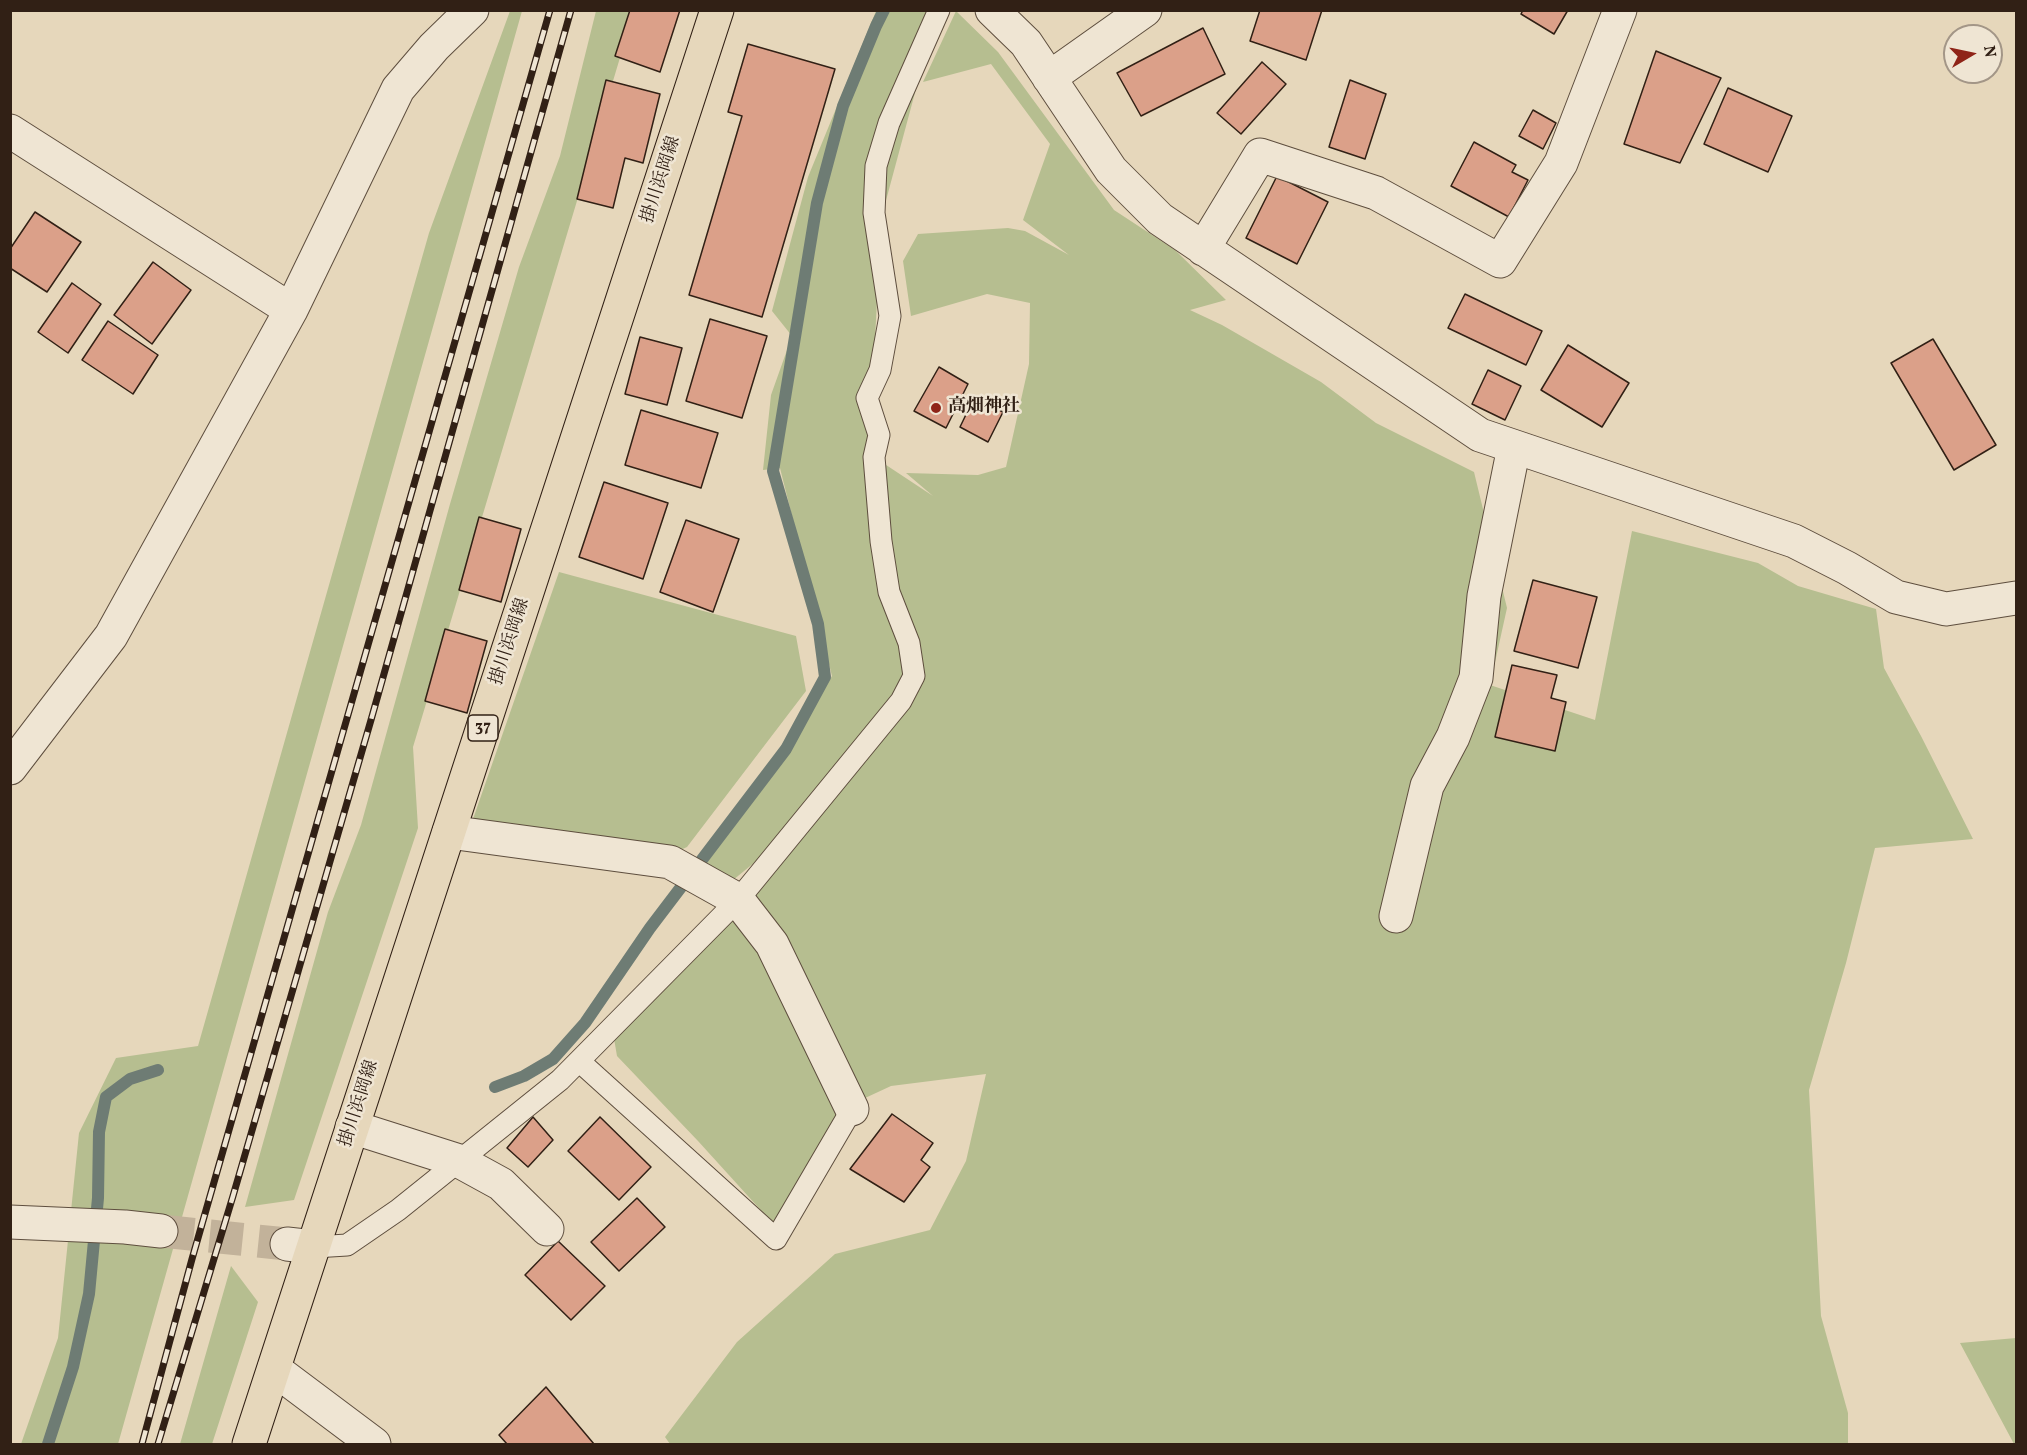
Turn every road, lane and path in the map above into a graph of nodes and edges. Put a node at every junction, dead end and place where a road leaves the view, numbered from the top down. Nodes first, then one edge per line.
1 (472, 10) edge
2 (717, 10) edge
3 (939, 10) edge
4 (992, 10) edge
5 (1144, 10) edge
6 (1620, 10) edge
7 (1049, 78) junction
8 (10, 131) edge
9 (1203, 249) junction
10 (291, 310) junction
11 (1514, 447) junction
12 (2016, 598) edge
13 (10, 768) edge
14 (449, 832) junction
15 (738, 900) junction
16 (1396, 916) dead end
17 (579, 1061) junction
18 (852, 1109) joint
19 (352, 1127) junction
20 (459, 1161) junction
21 (10, 1222) edge
22 (547, 1229) dead end
23 (161, 1231) tunnel mouth
24 (300, 1246) junction
25 (274, 1370) junction
26 (249, 1444) edge
27 (374, 1444) edge

1 - 10 street
2 - 14 main road, 掛川浜岡線 / 37
3 - 15 lane
4 - 7 street
5 - 7 street
6 - 9 street
7 - 9 street
8 - 10 street
9 - 11 street
10 - 13 street
11 - 12 street
11 - 16 street
14 - 15 street
14 - 19 main road, 掛川浜岡線 / 37
15 - 17 lane
15 - 18 street
17 - 18 lane
17 - 20 lane
19 - 20 street
19 - 24 main road, 掛川浜岡線 / 37
20 - 22 street
20 - 24 lane
21 - 23 street
24 - 25 main road, 掛川浜岡線 / 37
25 - 26 main road, 掛川浜岡線 / 37
25 - 27 street

